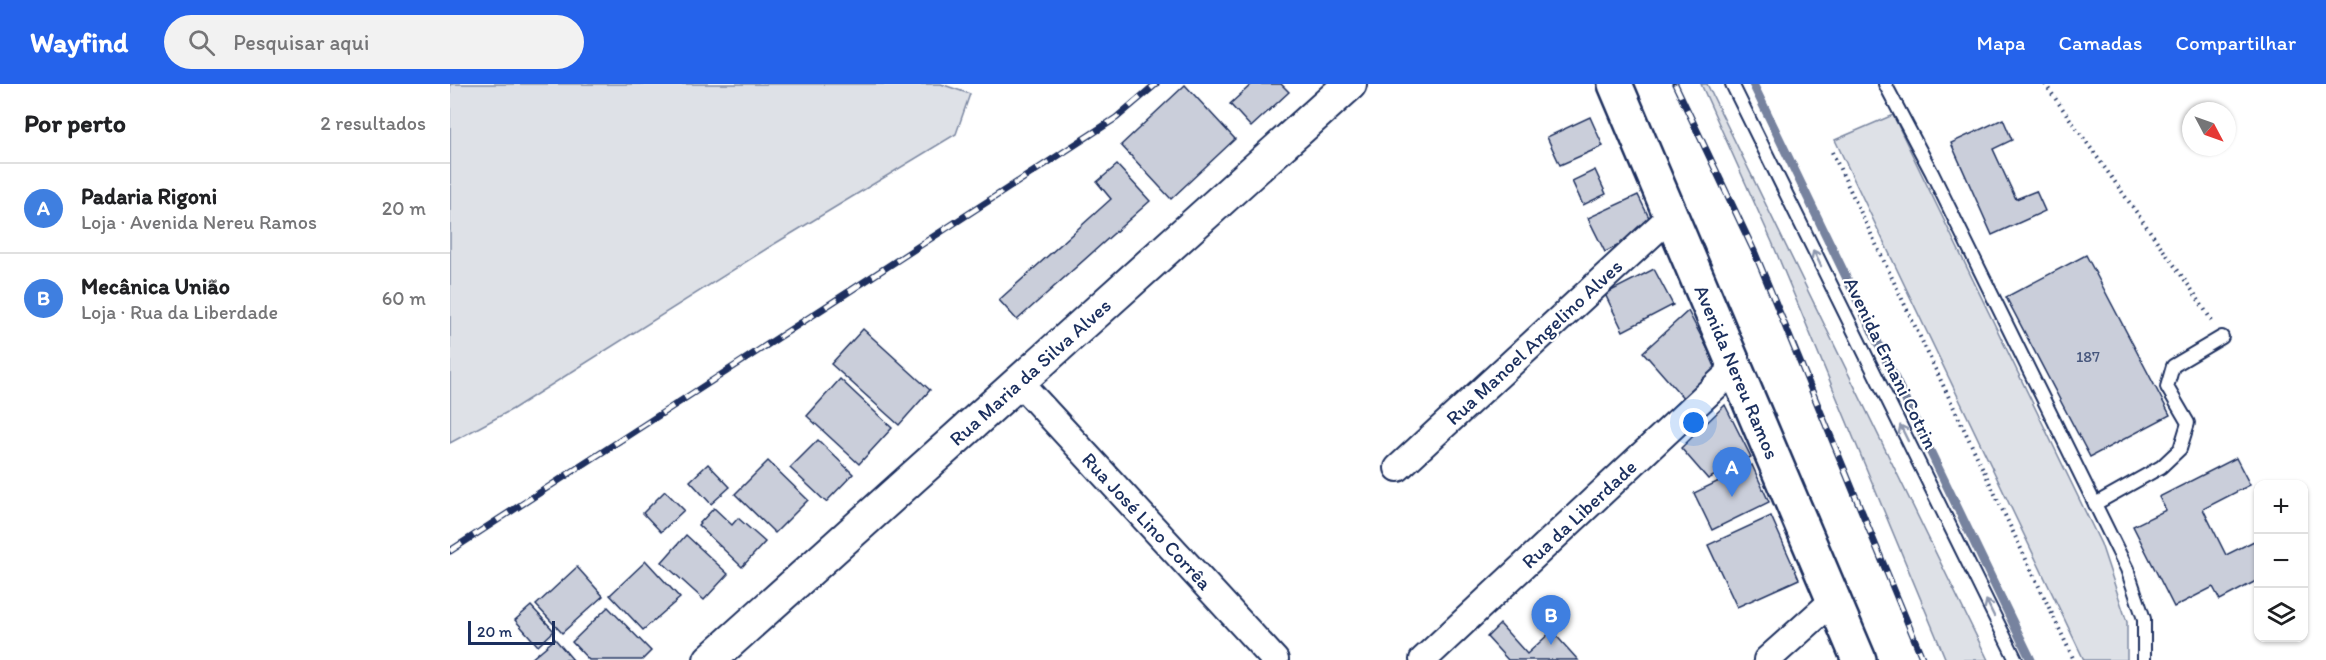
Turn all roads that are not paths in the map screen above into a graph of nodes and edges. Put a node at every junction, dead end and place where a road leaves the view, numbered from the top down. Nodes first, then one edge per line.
1 (1350, 84) edge
2 (1616, 84) edge
3 (1732, 84) edge
4 (1885, 84) edge
5 (1671, 216) junction
6 (2222, 337) road end
7 (1735, 368) junction
8 (1019, 382) junction
9 (1398, 468) dead end
10 (2095, 504) junction
11 (1834, 600) junction
12 (710, 660) edge
13 (1275, 660) edge
14 (1423, 660) edge
15 (1767, 660) edge
16 (1859, 660) edge
17 (2016, 660) edge
18 (2144, 660) edge

1 - 8 street, Rua Maria da Silva Alves
2 - 5 main road, Avenida Nereu Ramos
17 -> 3 lane, Avenida Ernani Cotrin
4 - 10 lane
5 - 7 main road, Avenida Nereu Ramos
5 - 9 street, Rua Manoel Angelino Alves
6 - 10 lane
7 - 11 main road, Avenida Nereu Ramos
7 - 14 street, Rua da Liberdade
8 - 12 street, Rua Maria da Silva Alves
8 - 13 street, Rua José Lino Corrêa
10 - 18 lane
11 - 15 street
11 - 16 main road, Avenida Nereu Ramos

